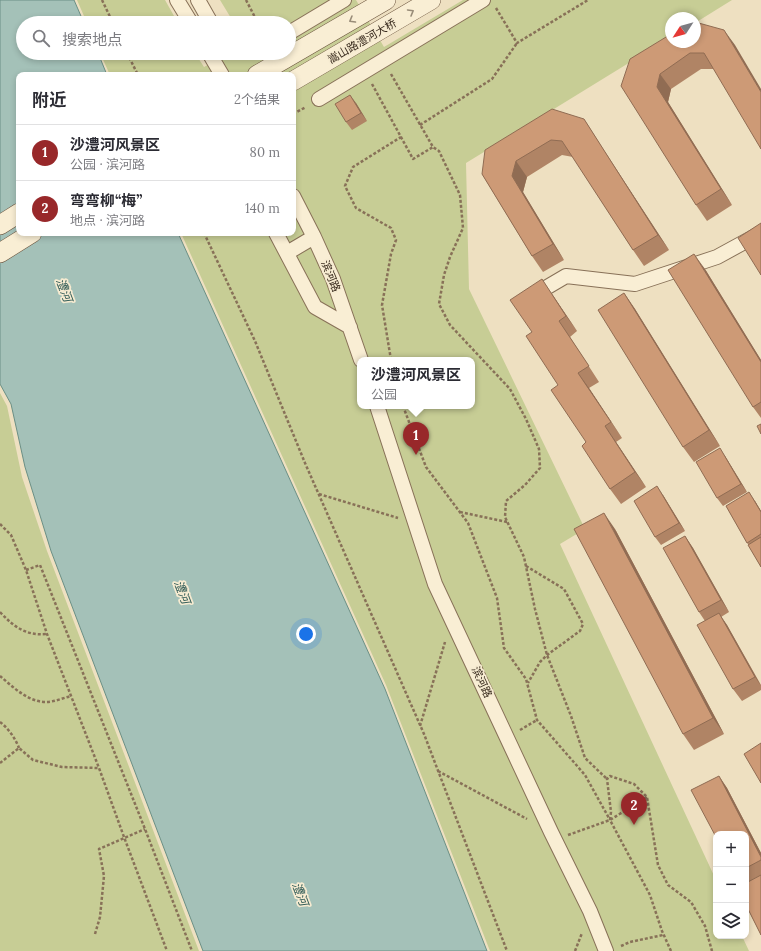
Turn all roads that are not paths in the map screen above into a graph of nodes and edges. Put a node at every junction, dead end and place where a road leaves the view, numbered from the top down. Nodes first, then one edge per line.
1 (178, 0) edge
2 (198, 0) edge
3 (344, 0) edge
4 (386, 0) edge
5 (431, 0) edge
6 (489, 3) edge
7 (187, 16) edge
8 (207, 16) edge
9 (296, 29) edge
10 (296, 52) edge
11 (214, 60) edge
12 (283, 60) edge
13 (220, 72) edge
14 (262, 72) edge
15 (296, 79) edge
16 (318, 100) dead end
17 (296, 202) edge
18 (16, 215) edge
19 (0, 225) edge
20 (761, 233) edge
21 (27, 236) edge
22 (278, 236) edge
23 (314, 237) junction
24 (0, 253) edge
25 (286, 253) junction
26 (530, 298) edge
27 (350, 327) junction
28 (360, 357) edge
29 (378, 409) edge
30 (612, 949) edge

1 - 7 street
2 - 8 street
3 - 9 street
4 -> 10 main road
15 -> 5 main road, 嵩山路澧河大桥
6 - 16 street
11 - 13 street
12 -> 14 main road
17 - 23 street, 滨河路
18 - 19 main road
20 - 26 street
21 - 24 main road
22 - 25 street
23 - 25 street
23 - 27 street, 滨河路
25 - 27 street
27 - 28 street, 滨河路
29 - 30 street, 滨河路

